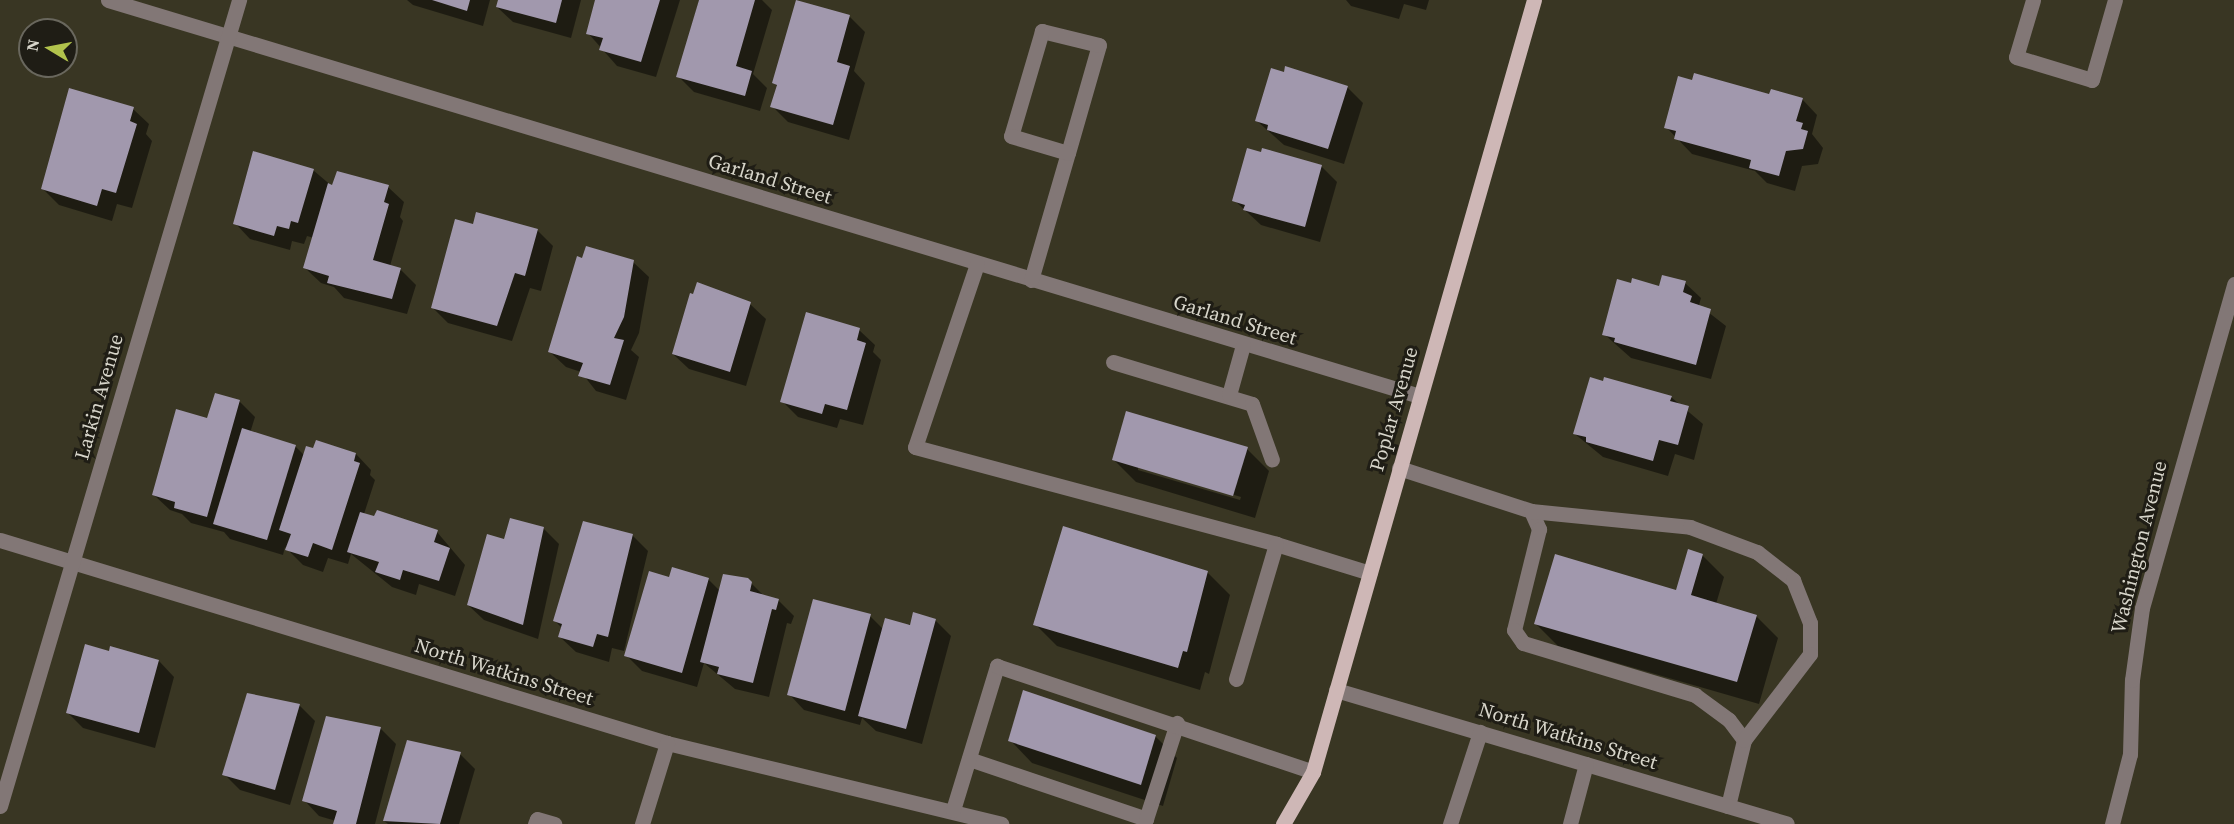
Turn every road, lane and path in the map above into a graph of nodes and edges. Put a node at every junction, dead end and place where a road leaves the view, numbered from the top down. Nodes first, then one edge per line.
1 (108, 0) edge
2 (238, 0) edge
3 (1534, 0) edge
4 (2033, 0) edge
5 (2115, 0) edge
6 (228, 36) junction
7 (1068, 153) junction
8 (977, 264) junction
9 (1031, 280) junction
10 (2234, 284) edge
11 (1243, 345) junction
12 (1113, 362) dead end
13 (1228, 395) junction
14 (1420, 396) junction
15 (1272, 460) dead end
16 (1399, 468) junction
17 (1531, 511) junction
18 (0, 540) edge
19 (1276, 544) junction
20 (72, 563) junction
21 (1370, 573) junction
22 (1236, 679) dead end
23 (1336, 690) junction
24 (1177, 723) junction
25 (1480, 732) junction
26 (1744, 740) junction
27 (667, 743) junction
28 (969, 759) junction
29 (1586, 764) junction
30 (1313, 772) junction
31 (0, 806) edge
32 (1728, 806) junction
33 (953, 810) junction
34 (535, 824) edge
35 (554, 824) edge
36 (642, 824) edge
37 (1002, 824) edge
38 (1283, 824) edge
39 (1450, 824) edge
40 (1570, 824) edge
41 (1787, 824) edge
42 (2112, 824) edge

1 - 6 street, Garland Street
2 - 6 street, Larkin Avenue
3 - 14 main road, Poplar Avenue
4 - 5 street
6 - 8 street, Garland Street
6 - 20 street, Larkin Avenue
7 - 7 street
7 - 9 street
8 - 9 street, Garland Street
8 - 19 street
9 - 11 street, Garland Street
10 - 42 street, Washington Avenue
11 - 13 street
11 - 14 street, Garland Street
12 - 13 street
13 - 15 street
14 - 16 main road, Poplar Avenue
16 - 17 street
16 - 21 main road, Poplar Avenue
17 - 26 street
17 - 26 street
18 - 20 street, North Watkins Street
19 - 21 street
19 - 22 street
20 - 27 street, North Watkins Street
20 - 31 street, Larkin Avenue
21 - 23 main road, Poplar Avenue
23 - 25 street, North Watkins Street
23 - 30 main road, Poplar Avenue
24 - 28 street
24 - 28 street
24 - 30 street
25 - 29 street, North Watkins Street
25 - 39 street
26 - 32 street
27 - 33 street, North Watkins Street
27 - 36 street
28 - 33 street
29 - 32 street, North Watkins Street
29 - 40 street
30 - 38 main road, Poplar Avenue
32 - 41 street, North Watkins Street
33 - 37 street, North Watkins Street
34 - 35 street

